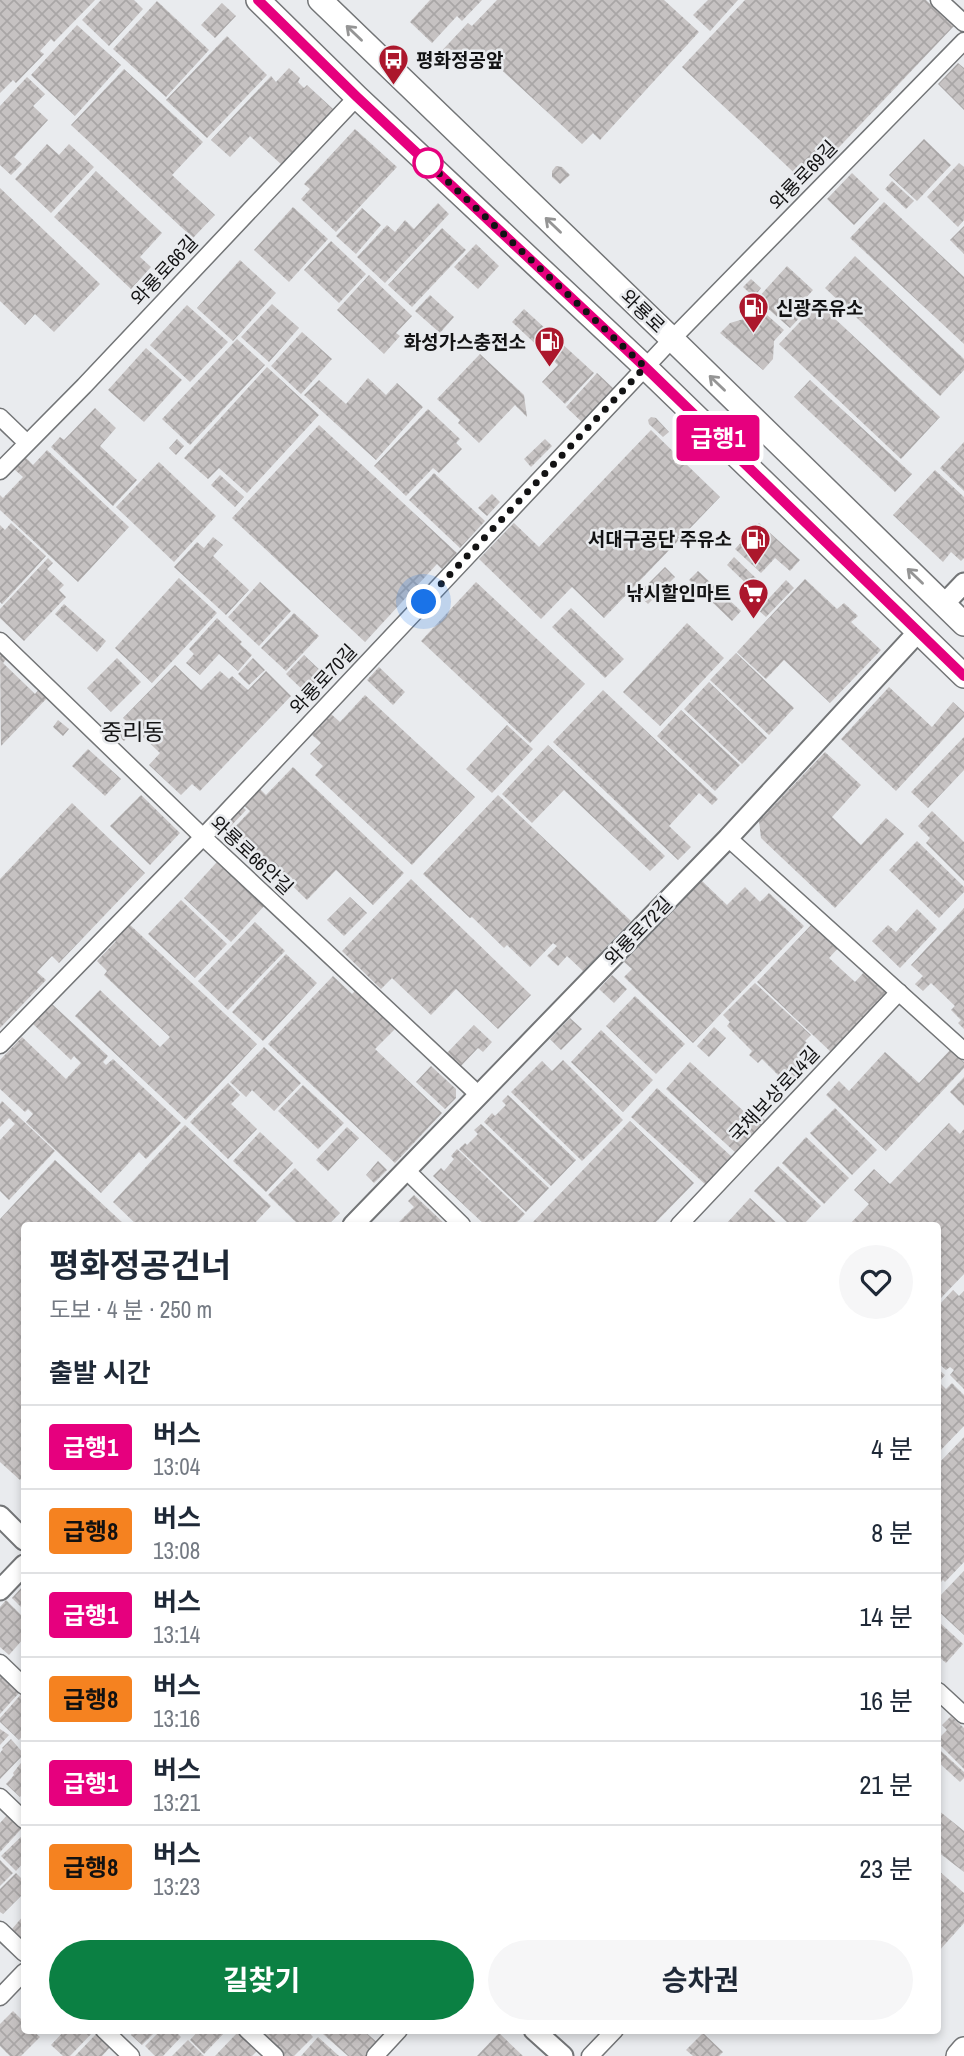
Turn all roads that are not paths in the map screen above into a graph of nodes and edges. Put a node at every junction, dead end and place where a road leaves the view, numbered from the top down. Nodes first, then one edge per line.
1 (258, 0) edge
2 (321, 0) edge
3 (939, 0) edge
4 (964, 23) edge
5 (964, 41) edge
6 (357, 97) junction
7 (672, 339) junction
8 (645, 367) junction
9 (0, 417) edge
10 (27, 443) junction
11 (0, 471) edge
12 (964, 583) edge
13 (944, 604) junction
14 (964, 624) edge
15 (918, 632) junction
16 (0, 641) edge
17 (964, 676) edge
18 (203, 837) junction
19 (728, 838) junction
20 (899, 992) junction
21 (0, 1045) edge
22 (964, 1051) edge
23 (479, 1095) junction
24 (406, 1170) junction
25 (356, 1222) edge
26 (459, 1222) edge
27 (682, 1222) edge
28 (0, 1516) edge
29 (21, 1537) edge
30 (21, 1568) edge
31 (0, 1590) edge
32 (0, 1663) edge
33 (21, 1683) edge
34 (941, 1695) edge
35 (964, 1715) edge
36 (0, 1797) edge
37 (21, 1817) edge
38 (0, 1930) edge
39 (21, 1950) edge
40 (21, 1975) edge
41 (0, 1997) edge
42 (108, 2034) edge
43 (251, 2034) edge
44 (390, 2034) edge
45 (538, 2034) edge
46 (611, 2034) edge
47 (964, 2049) edge
48 (131, 2056) edge
49 (275, 2056) edge
50 (375, 2056) edge
51 (563, 2056) edge
52 (590, 2056) edge
53 (958, 2056) edge

1 - 6 main road, 와룡로
7 -> 2 main road, 와룡로
3 - 4 street
5 - 7 street, 와룡로69길
6 - 8 main road, 와룡로
6 - 10 street, 와룡로66길
7 - 8 street, 와룡로70길
13 -> 7 main road, 와룡로
8 - 15 main road, 와룡로
8 - 18 street, 와룡로70길
9 - 10 street
10 - 11 street, 와룡로66길
12 - 13 street
13 - 14 main road, 와룡로
15 - 17 main road, 와룡로
15 - 19 street, 와룡로72길
16 - 18 street, 와룡로66안길
18 - 21 street, 와룡로70길
18 - 23 street, 와룡로66안길
19 - 20 street
19 - 23 street, 와룡로72길
20 - 22 street
20 - 27 street, 국채보상로14길
23 - 24 street, 와룡로72길
24 - 25 street, 와룡로72길
24 - 26 street
28 - 29 street
30 - 31 street
32 - 33 street
34 - 35 street
36 - 37 street
38 - 39 street
40 - 41 street
42 - 48 street
43 - 49 street
44 - 50 street
45 - 51 street
46 - 52 street
47 - 53 main road

